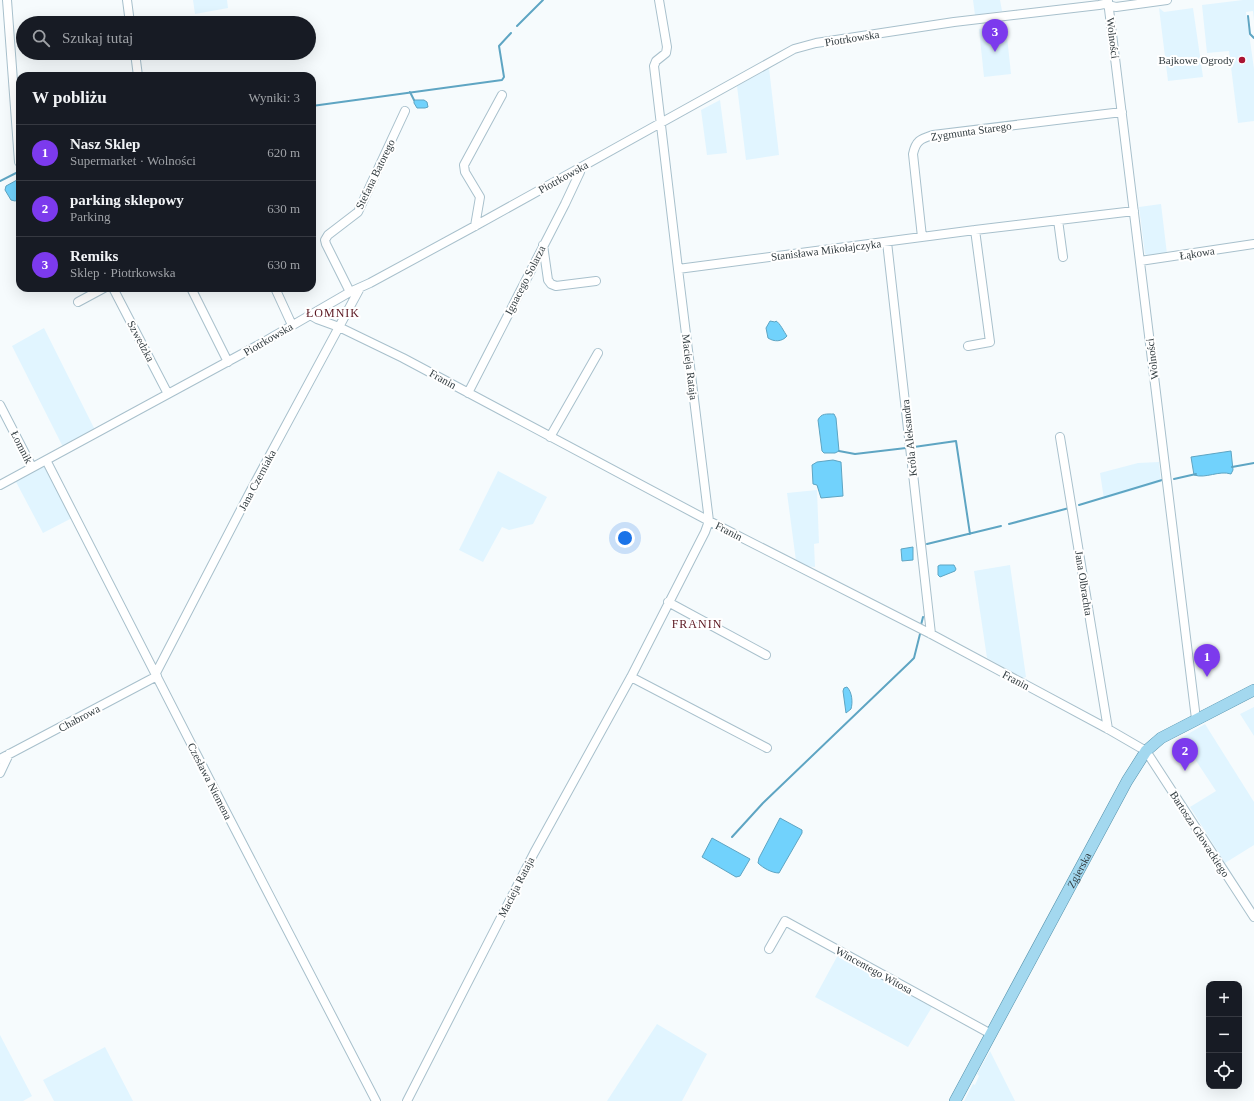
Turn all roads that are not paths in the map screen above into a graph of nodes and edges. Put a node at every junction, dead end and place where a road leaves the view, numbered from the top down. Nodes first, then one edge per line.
1 (7, 0) edge
2 (127, 0) edge
3 (659, 0) edge
4 (1167, 0) edge
5 (1108, 3) edge
6 (129, 16) edge
7 (136, 60) edge
8 (137, 72) edge
9 (502, 95) dead end
10 (406, 111) dead end
11 (1122, 112) junction
12 (16, 122) edge
13 (660, 123) junction
14 (581, 167) junction
15 (1134, 211) junction
16 (1058, 220) junction
17 (475, 226) junction
18 (975, 230) junction
19 (922, 237) junction
20 (887, 242) junction
21 (1254, 244) edge
22 (543, 245) junction
23 (1063, 257) dead end
24 (1140, 262) junction
25 (678, 269) junction
26 (596, 281) dead end
27 (360, 288) junction
28 (97, 292) edge
29 (115, 292) edge
30 (193, 292) edge
31 (277, 292) edge
32 (350, 292) junction
33 (78, 302) dead end
34 (310, 315) junction
35 (292, 325) junction
36 (339, 327) junction
37 (968, 346) dead end
38 (598, 352) dead end
39 (228, 362) junction
40 (468, 393) junction
41 (168, 394) junction
42 (0, 405) edge
43 (550, 437) junction
44 (1060, 437) dead end
45 (46, 460) junction
46 (32, 467) junction
47 (0, 485) edge
48 (709, 521) junction
49 (668, 602) junction
50 (931, 634) junction
51 (766, 655) dead end
52 (157, 675) junction
53 (631, 677) junction
54 (1254, 690) edge
55 (1196, 719) junction
56 (1108, 729) junction
57 (767, 748) dead end
58 (1146, 751) junction
59 (9, 754) junction
60 (0, 759) edge
61 (0, 773) edge
62 (1254, 917) edge
63 (769, 949) dead end
64 (991, 1034) junction
65 (376, 1101) edge
66 (407, 1101) edge
67 (955, 1101) edge

1 - 12 street
2 - 6 street
3 - 13 street, Macieja Rataja
4 - 5 street, Piotrkowska
5 - 11 street, Wolności
5 - 13 street, Piotrkowska
7 - 8 street
9 - 17 street
10 - 32 street, Stefana Batorego
11 - 15 street, Wolności
11 - 19 street, Zygmunta Starego
13 - 14 street, Piotrkowska
13 - 25 street, Macieja Rataja
14 - 17 street, Piotrkowska
14 - 22 street, Ignacego Solarza
15 - 16 street, Stanisława Mikołajczyka
15 - 24 street, Wolności
16 - 18 street, Stanisława Mikołajczyka
16 - 23 street
17 - 27 street, Piotrkowska
18 - 19 street, Stanisława Mikołajczyka
18 - 37 street
19 - 20 street, Stanisława Mikołajczyka
20 - 25 street, Stanisława Mikołajczyka
20 - 50 street, Króla Aleksandra
21 - 24 street, Łąkowa
22 - 26 street
22 - 40 street, Ignacego Solarza
24 - 55 street, Wolności
25 - 48 street, Macieja Rataja
27 - 32 street, Piotrkowska
27 - 36 street, Jana Czerniaka
28 - 33 street
29 - 41 street, Szwedzka
30 - 39 street
31 - 35 street
32 - 34 street, Piotrkowska
34 - 35 street, Piotrkowska
34 - 36 street, Franin
35 - 39 street, Piotrkowska
36 - 40 street, Franin
36 - 52 street, Jana Czerniaka
38 - 43 street
39 - 41 street, Piotrkowska
40 - 43 street, Franin
41 - 45 street, Piotrkowska
42 - 46 street, Łomnik
43 - 48 street, Franin
44 - 56 street, Jana Olbrachta
45 - 46 street, Piotrkowska
45 - 52 street, Czesława Niemena
46 - 47 street, Piotrkowska
48 - 49 street, Macieja Rataja
48 - 50 street, Franin
49 - 51 street
49 - 53 street, Macieja Rataja
50 - 56 street, Franin
52 - 59 street, Chabrowa
52 - 65 street, Czesława Niemena
53 - 57 street
53 - 66 street, Macieja Rataja
54 - 55 main road, Zgierska
55 - 58 main road, Zgierska
56 - 58 street, Franin
58 - 62 street, Bartosza Głowackiego
58 - 64 main road, Zgierska
59 - 60 street, Chabrowa
59 - 61 street
63 - 64 street, Wincentego Witosa
64 - 67 main road, Zgierska

